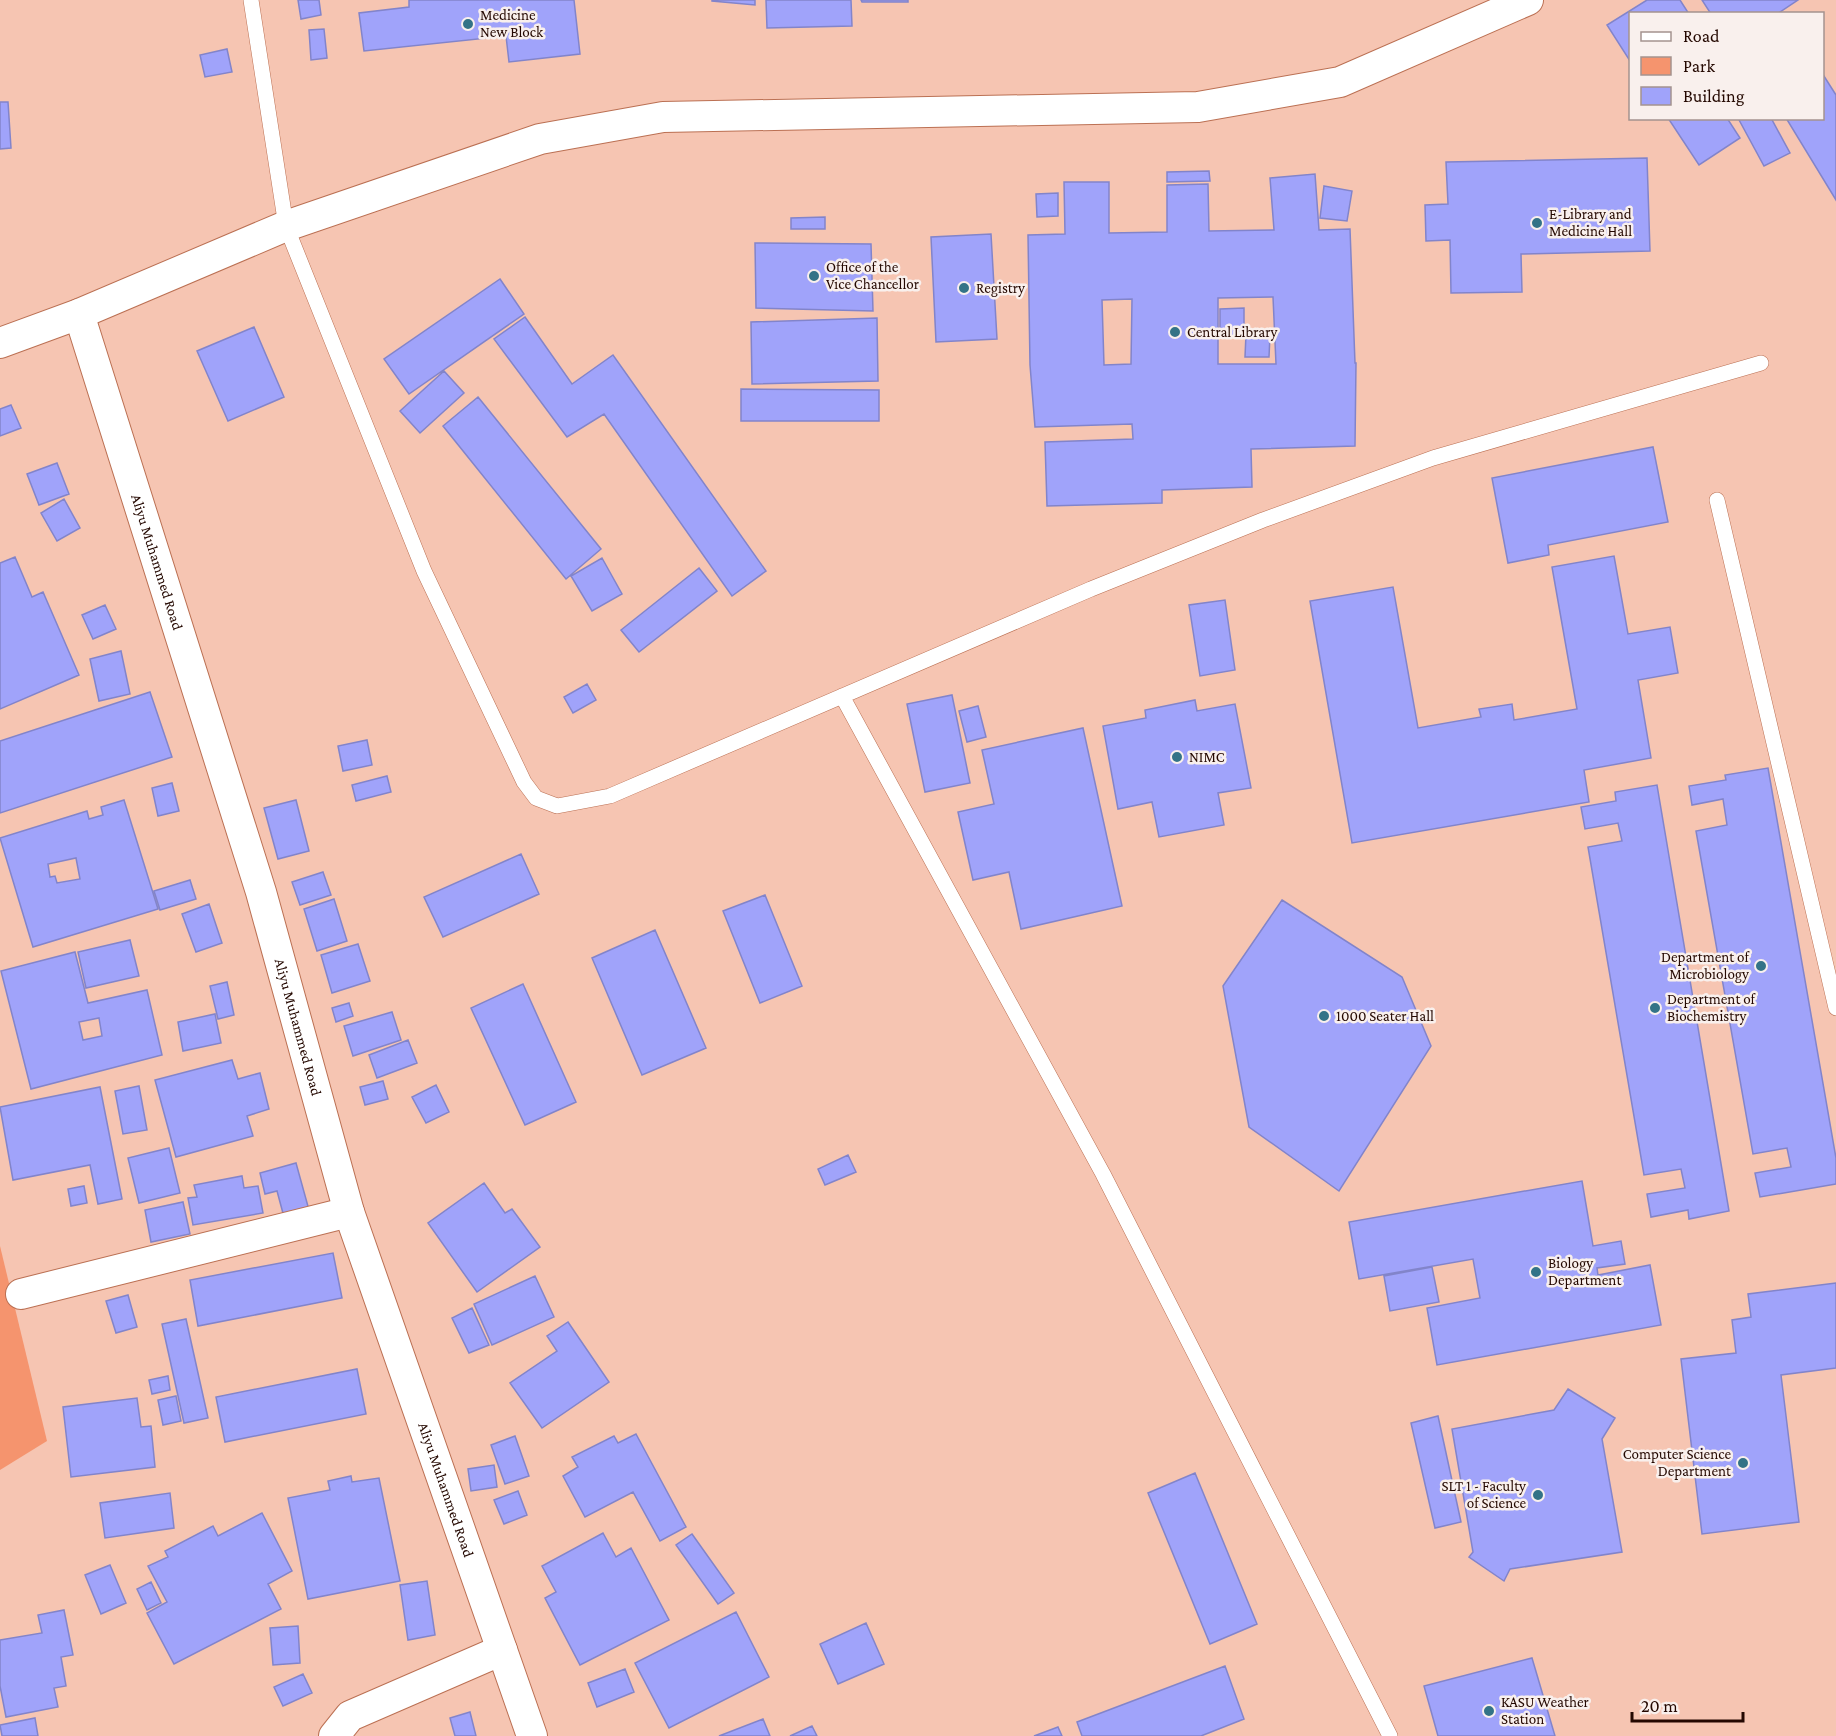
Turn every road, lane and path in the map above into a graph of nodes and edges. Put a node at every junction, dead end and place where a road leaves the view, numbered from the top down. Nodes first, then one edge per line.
1 (251, 0) edge
2 (1528, 0) edge
3 (286, 226) junction
4 (78, 314) junction
5 (0, 343) edge
6 (1761, 363) dead end
7 (1717, 500) dead end
8 (842, 696) junction
9 (1836, 1008) edge
10 (349, 1212) junction
11 (21, 1294) dead end
12 (502, 1650) junction
13 (334, 1736) edge
14 (532, 1736) edge
15 (1390, 1736) edge

1 - 3 lane
2 - 3 street
3 - 4 street
3 - 8 lane
4 - 5 street
4 - 10 street, Aliyu Muhammed Road
6 - 8 lane
7 - 9 lane
8 - 15 lane
10 - 11 street
10 - 12 street, Aliyu Muhammed Road
12 - 13 street
12 - 14 street, Aliyu Muhammed Road

